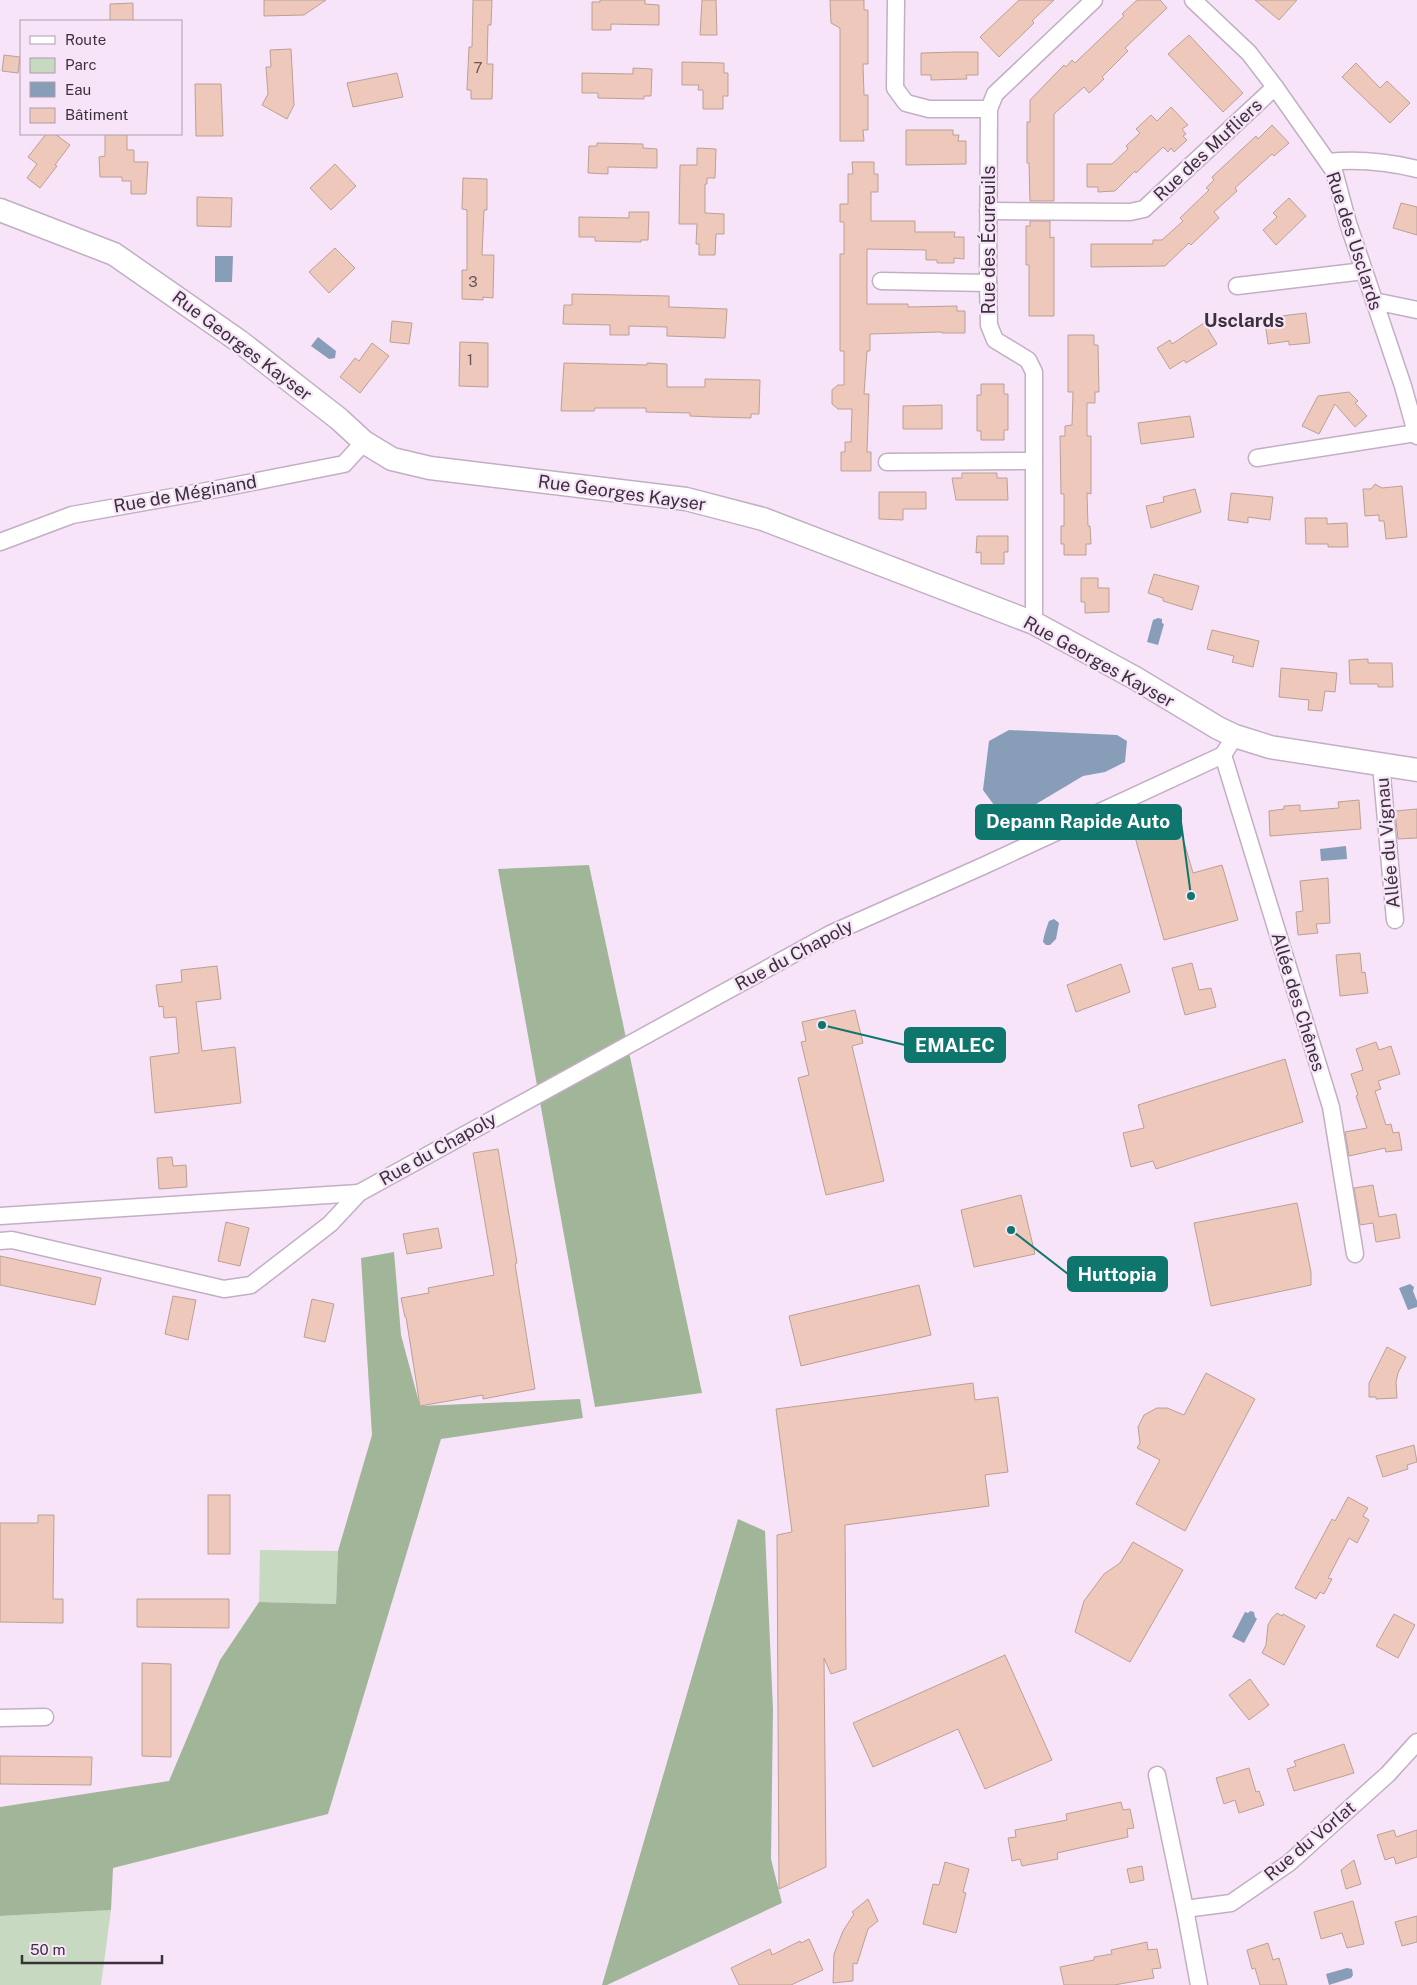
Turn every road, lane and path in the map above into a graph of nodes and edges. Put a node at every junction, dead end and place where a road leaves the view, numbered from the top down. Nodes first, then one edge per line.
1 (896, 0) edge
2 (1094, 0) edge
3 (1193, 0) edge
4 (1275, 87) junction
5 (989, 109) junction
6 (1328, 162) junction
7 (1417, 169) edge
8 (0, 210) edge
9 (988, 210) junction
10 (1364, 271) junction
11 (881, 281) dead end
12 (988, 283) junction
13 (1237, 286) dead end
14 (1374, 301) junction
15 (1417, 310) edge
16 (1417, 435) edge
17 (364, 442) junction
18 (1257, 458) dead end
19 (1034, 461) junction
20 (887, 462) dead end
21 (0, 542) edge
22 (1034, 623) junction
23 (1235, 736) junction
24 (1223, 755) junction
25 (1381, 765) junction
26 (1417, 770) edge
27 (1395, 920) dead end
28 (359, 1193) junction
29 (0, 1216) edge
30 (0, 1241) edge
31 (1355, 1254) dead end
32 (45, 1717) dead end
33 (0, 1718) edge
34 (1417, 1742) edge
35 (1157, 1775) dead end
36 (1185, 1909) junction
37 (1198, 1985) edge

1 - 5 street
2 - 5 street, Rue des Écureuils
3 - 4 street, Rue des Usclards
4 - 6 street, Rue des Usclards
4 - 9 street, Rue des Mufliers
5 - 9 street, Rue des Écureuils
6 - 7 street
6 - 10 street, Rue des Usclards
8 - 17 street, Rue Georges Kayser
9 - 12 street, Rue des Écureuils
10 - 13 street
10 - 14 street, Rue des Usclards
11 - 12 street
12 - 19 street, Rue des Écureuils
14 - 15 street
14 - 16 street, Rue des Usclards
16 - 18 street
17 - 21 street, Rue de Méginand
17 - 22 street, Rue Georges Kayser
19 - 20 street
19 - 22 street, Rue des Écureuils
22 - 23 street, Rue Georges Kayser
23 - 24 street
23 - 25 street, Rue Georges Kayser
24 - 28 street, Rue du Chapoly
24 - 31 street, Allée des Chênes
25 - 26 street, Rue Georges Kayser
25 - 27 street, Allée du Vignau
28 - 29 street, Rue du Chapoly
28 - 30 street, Rue du Chapoly
32 - 33 street
34 - 36 street, Rue du Vorlat
35 - 36 street
36 - 37 street

